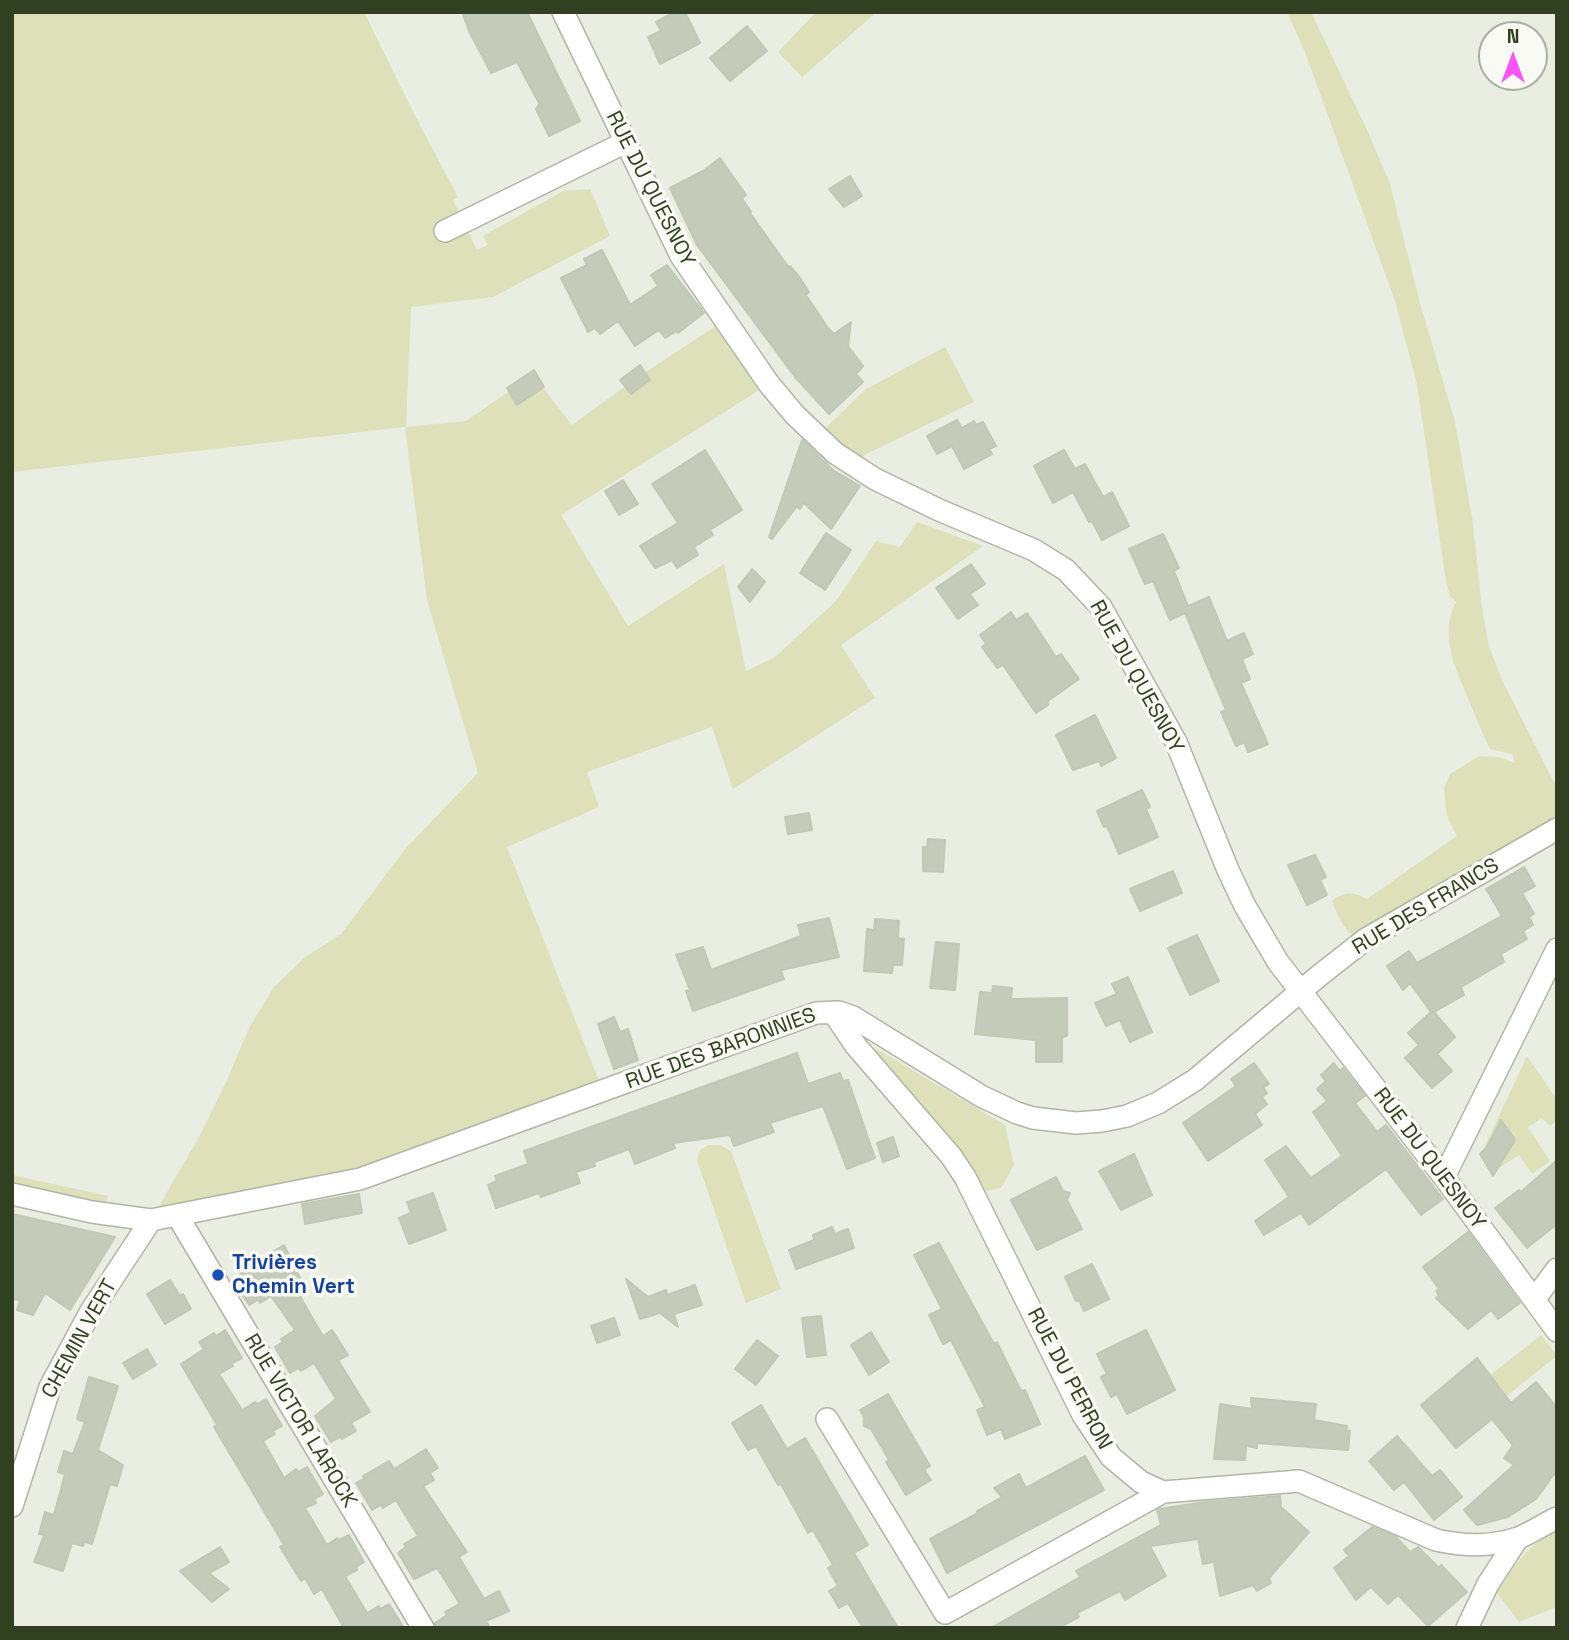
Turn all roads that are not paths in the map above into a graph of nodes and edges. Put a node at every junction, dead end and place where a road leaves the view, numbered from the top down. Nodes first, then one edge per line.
1 (563, 12) edge
2 (626, 142) junction
3 (445, 231) dead end
4 (1557, 829) edge
5 (1557, 949) edge
6 (1300, 992) junction
7 (833, 1012) junction
8 (1444, 1177) junction
9 (12, 1194) edge
10 (177, 1215) junction
11 (151, 1220) junction
12 (1557, 1269) edge
13 (1534, 1300) junction
14 (1557, 1331) edge
15 (827, 1419) dead end
16 (1163, 1492) junction
17 (12, 1506) edge
18 (1557, 1518) edge
19 (1517, 1538) junction
20 (423, 1628) edge
21 (1467, 1628) edge

1 - 2 street, RUE DU QUESNOY
2 - 3 street
2 - 6 street, RUE DU QUESNOY
4 - 6 street, RUE DES FRANCS
5 - 8 street
6 - 7 street, RUE DES BARONNIES
6 - 8 street, RUE DU QUESNOY
7 - 10 street, RUE DES BARONNIES
7 - 16 street, RUE DU PERRON
8 - 13 street, RUE DU QUESNOY
9 - 11 street, RUE DES BARONNIES
10 - 11 street, RUE DES BARONNIES
10 - 20 street, RUE VICTOR LAROCK
11 - 17 street, CHEMIN VERT
12 - 13 street
13 - 14 street, RUE DU QUESNOY
15 - 16 street
16 - 19 street
18 - 19 street
19 - 21 street

